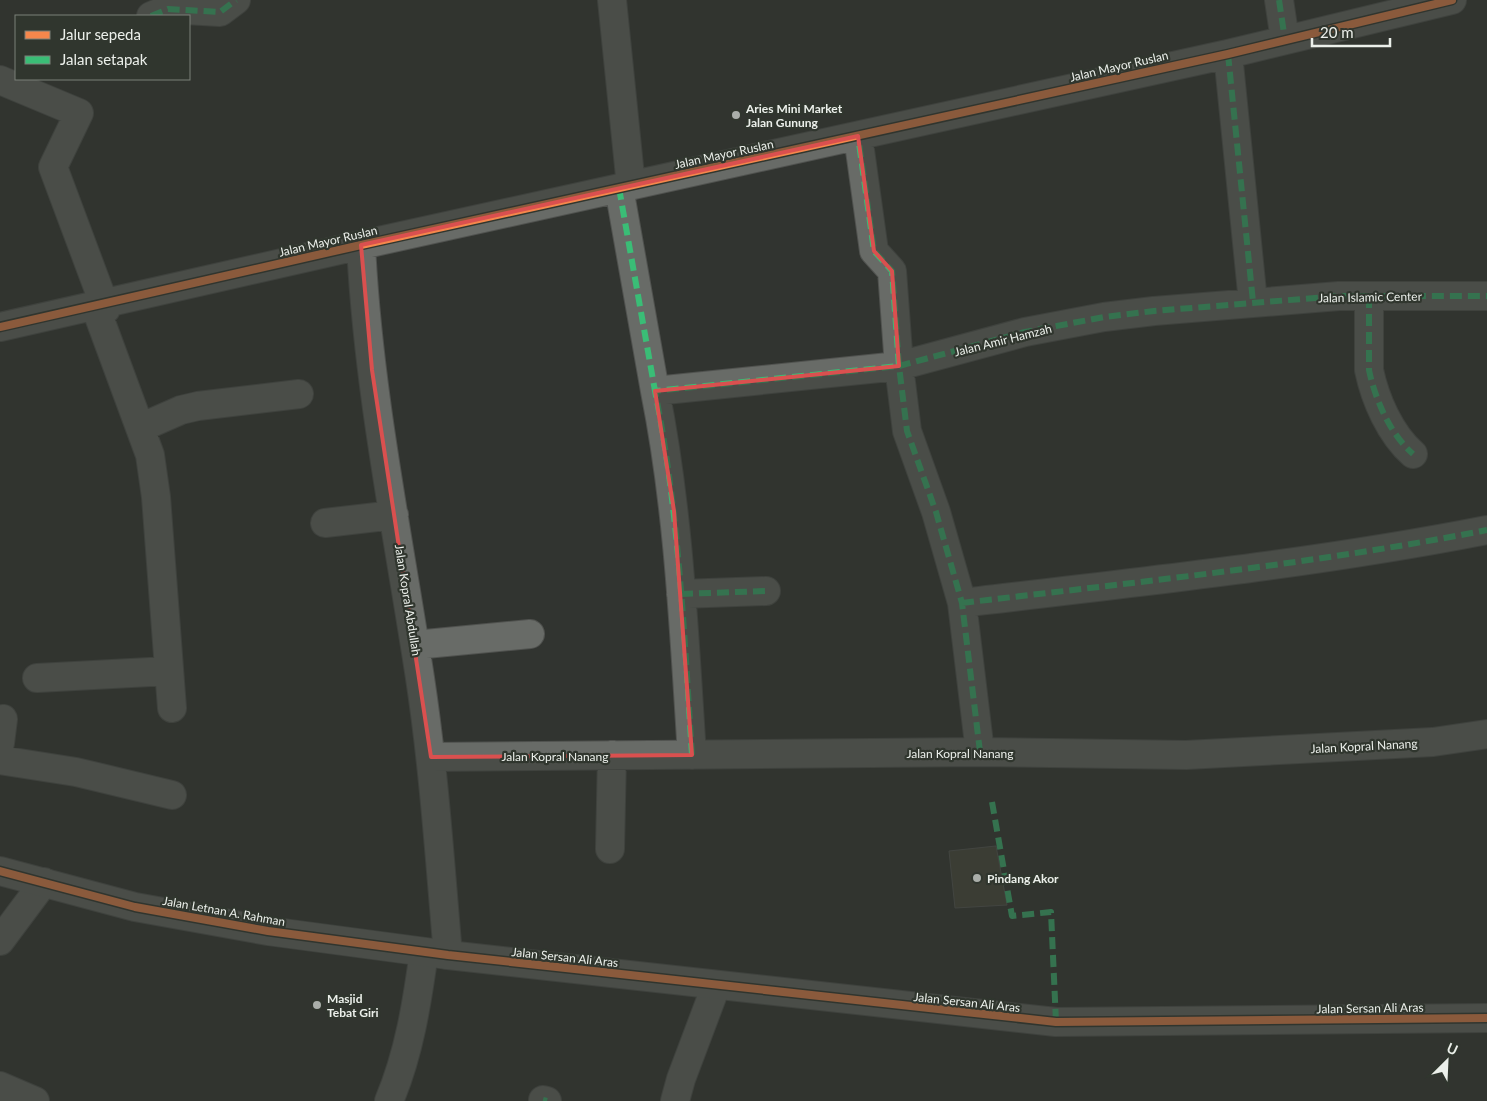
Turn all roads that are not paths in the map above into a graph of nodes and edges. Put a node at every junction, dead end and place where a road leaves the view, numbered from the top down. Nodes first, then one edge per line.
1 (236, 0) edge
2 (612, 0) edge
3 (1279, 0) edge
4 (1452, 0) edge
5 (153, 15) edge
6 (1285, 40) junction
7 (1228, 54) junction
8 (0, 80) edge
9 (858, 136) junction
10 (625, 187) junction
11 (362, 245) junction
12 (1369, 296) junction
13 (1487, 296) edge
14 (1253, 302) junction
15 (100, 308) junction
16 (0, 327) edge
17 (899, 366) junction
18 (654, 391) junction
19 (299, 394) dead end
20 (140, 428) junction
21 (1413, 454) dead end
22 (394, 515) junction
23 (325, 523) dead end
24 (1487, 530) edge
25 (766, 591) dead end
26 (681, 594) junction
27 (962, 603) junction
28 (530, 634) dead end
29 (415, 645) junction
30 (169, 671) junction
31 (37, 678) dead end
32 (172, 708) dead end
33 (1487, 734) edge
34 (980, 752) junction
35 (692, 754) junction
36 (612, 755) junction
37 (432, 757) junction
38 (0, 760) edge
39 (172, 795) dead end
40 (610, 849) dead end
41 (0, 871) edge
42 (44, 882) junction
43 (0, 941) edge
44 (436, 954) junction
45 (716, 986) junction
46 (1487, 1018) edge
47 (0, 1086) edge
48 (35, 1101) edge
49 (389, 1101) edge
50 (675, 1101) edge

1 - 5 street
2 - 10 street
3 - 6 street
4 - 6 street, Jalan Mayor Ruslan
6 - 7 street, Jalan Mayor Ruslan
7 - 9 street, Jalan Mayor Ruslan
7 - 14 street
8 - 15 street
9 - 10 street, Jalan Mayor Ruslan
9 - 17 street
10 - 11 street, Jalan Mayor Ruslan
10 - 18 street
11 - 15 street, Jalan Mayor Ruslan
11 - 22 street, Jalan Kopral Abdullah
12 - 13 street, Jalan Islamic Center
12 - 14 street, Jalan Islamic Center
12 - 21 street
14 - 17 street, Jalan Amir Hamzah
15 - 16 street, Jalan Mayor Ruslan
15 - 20 street
17 - 18 street, Jalan Amir Hamzah
17 - 27 street
18 - 26 street
19 - 20 street
20 - 30 street
22 - 23 street
22 - 29 street, Jalan Kopral Abdullah
24 - 27 street
25 - 26 street
26 - 35 street
27 - 34 street
28 - 29 street
29 - 37 street, Jalan Kopral Abdullah
30 - 31 street
30 - 32 street
33 - 34 street, Jalan Kopral Nanang
34 - 35 street, Jalan Kopral Nanang
35 - 36 street, Jalan Kopral Nanang
36 - 37 street, Jalan Kopral Nanang
36 - 40 street
37 - 44 street, Jalan Kopral Abdullah
38 - 39 street
41 - 42 street, Jalan Letnan A. Rahman
42 - 43 street
42 - 44 street, Jalan Letnan A. Rahman
44 - 45 street, Jalan Sersan Ali Aras
44 - 49 street, Jalan Kopral Abdullah
45 - 46 street, Jalan Sersan Ali Aras
45 - 50 street
47 - 48 street

